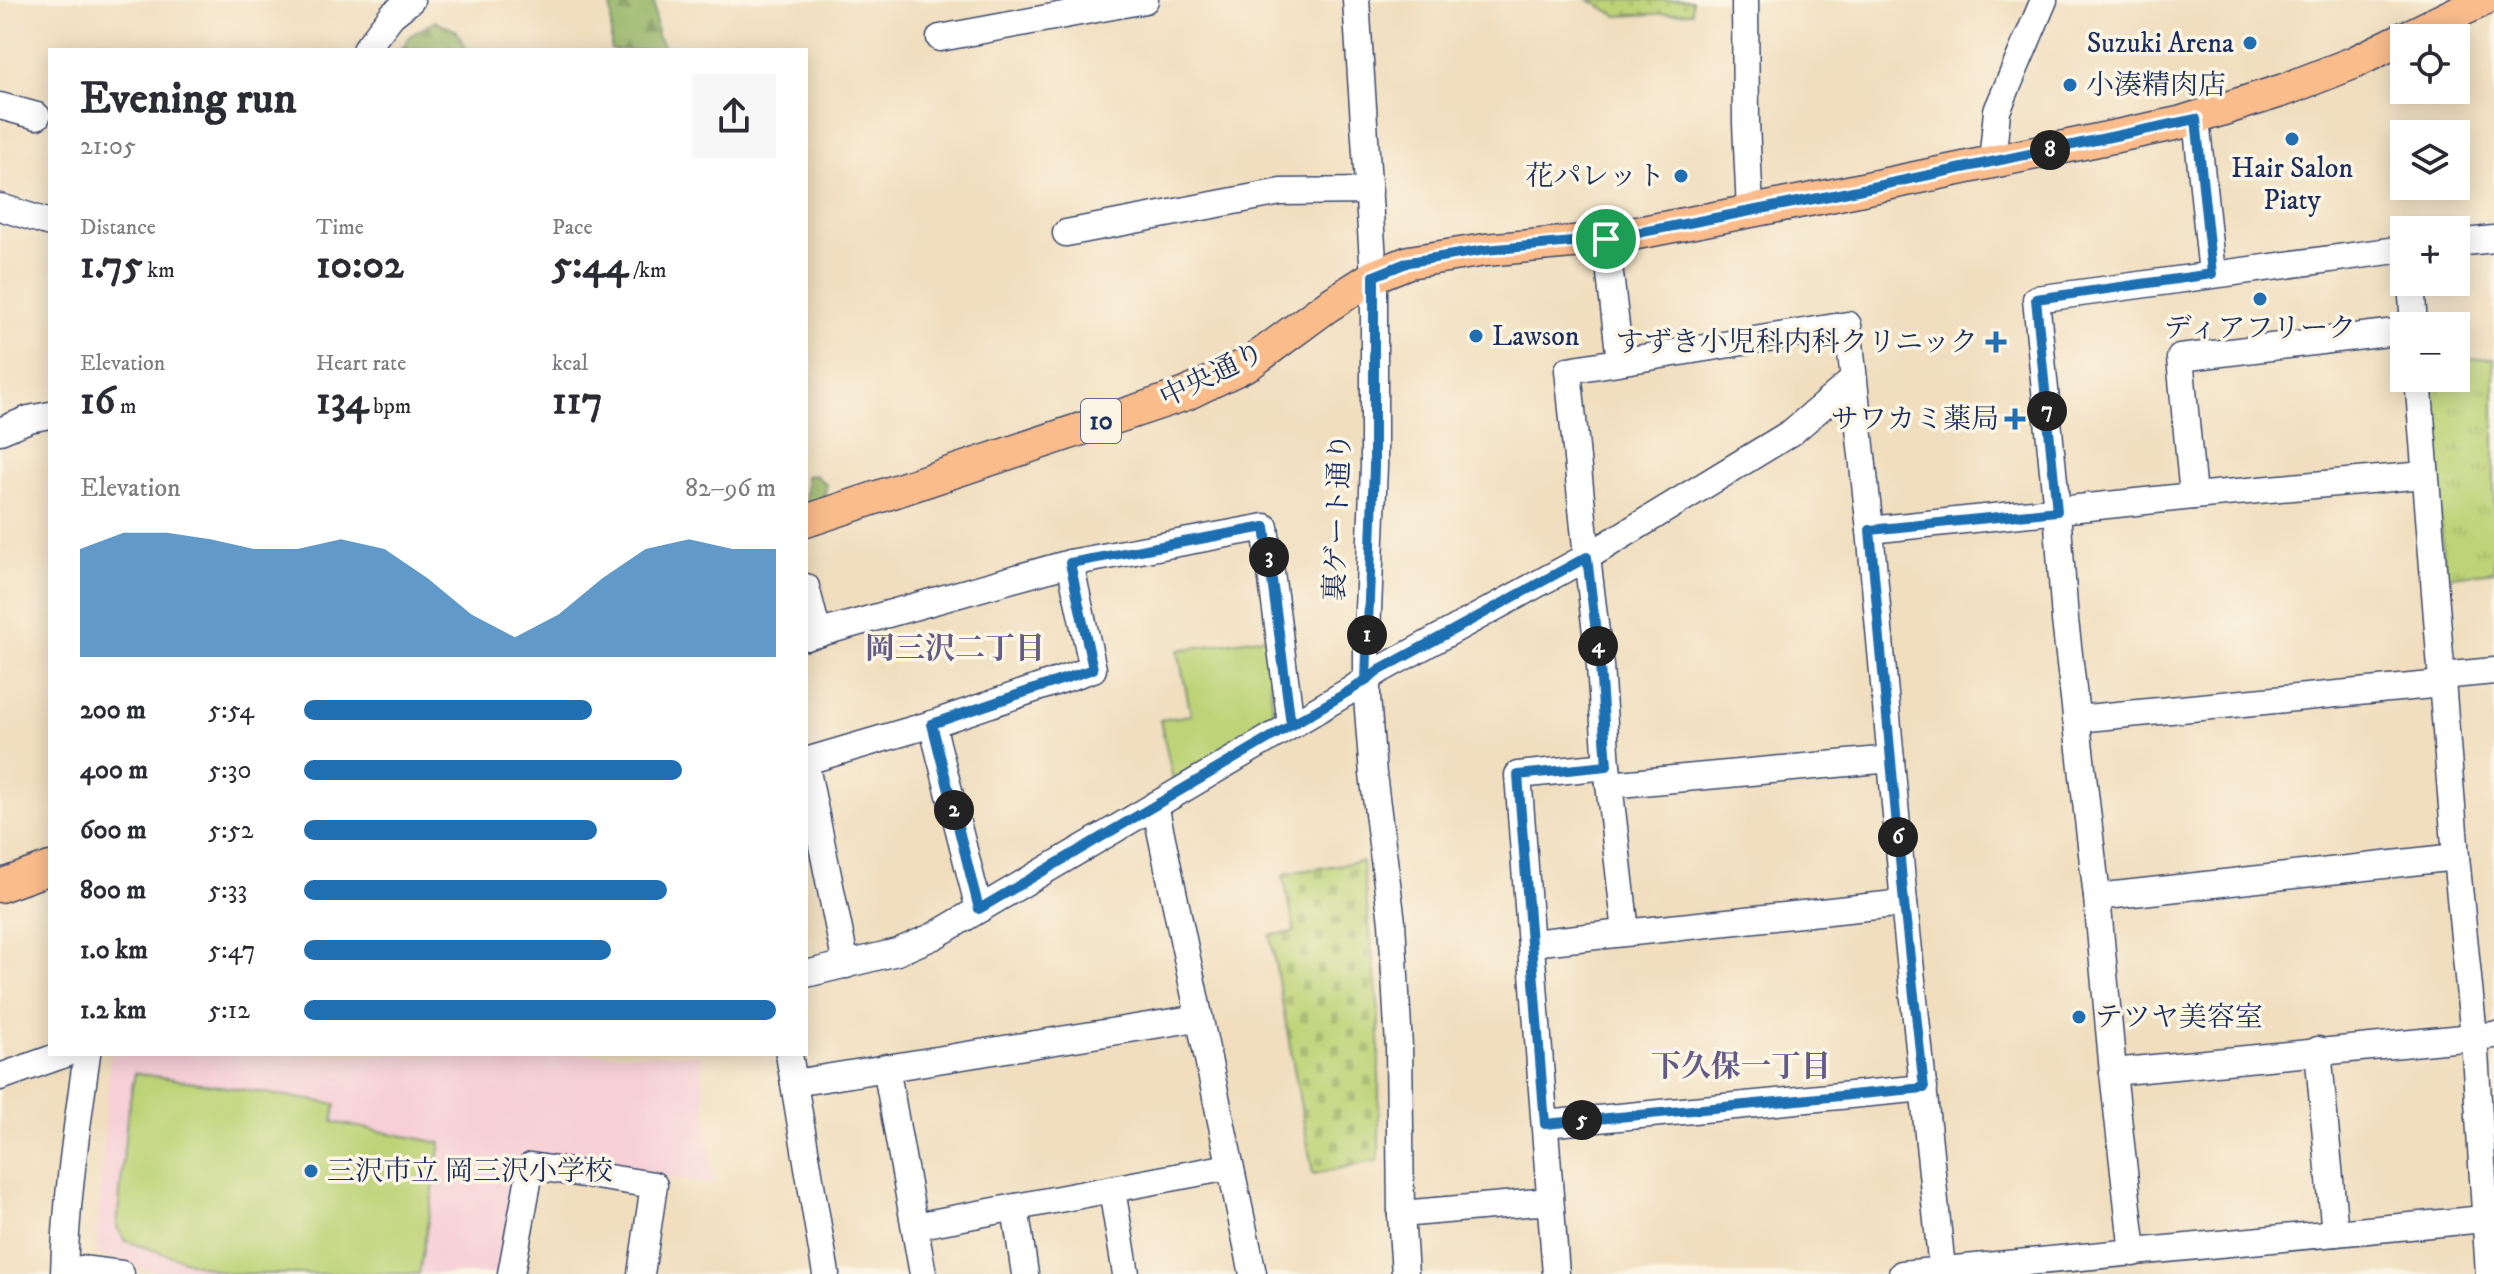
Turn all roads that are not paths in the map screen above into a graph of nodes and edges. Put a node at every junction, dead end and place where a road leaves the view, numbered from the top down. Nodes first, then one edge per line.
1 (411, 0) edge
2 (1145, 0) edge
3 (1356, 0) edge
4 (1745, 0) edge
5 (2044, 0) edge
6 (2483, 0) edge
7 (2448, 8) edge
8 (2425, 24) edge
9 (940, 38) dead end
10 (2390, 45) edge
11 (367, 48) edge
12 (0, 106) edge
13 (37, 116) dead end
14 (2196, 119) junction
15 (1992, 163) junction
16 (1369, 191) junction
17 (0, 207) edge
18 (1750, 212) junction
19 (48, 222) edge
20 (1066, 233) dead end
21 (1606, 239) junction
22 (2494, 239) edge
23 (2470, 242) edge
24 (2390, 251) edge
25 (2212, 274) junction
26 (1374, 276) junction
27 (2390, 333) edge
28 (1620, 361) junction
29 (1853, 380) junction
30 (2419, 392) edge
31 (48, 415) edge
32 (3, 423) edge
33 (2424, 475) junction
34 (2193, 496) junction
35 (2057, 511) junction
36 (808, 520) edge
37 (1870, 530) junction
38 (1587, 557) junction
39 (1070, 563) junction
40 (808, 603) edge
41 (812, 635) edge
42 (2494, 671) edge
43 (1366, 680) junction
44 (2441, 680) junction
45 (2076, 719) junction
46 (932, 724) junction
47 (1291, 724) junction
48 (1891, 759) junction
49 (808, 763) edge
50 (808, 774) edge
51 (1608, 775) junction
52 (1155, 805) junction
53 (2456, 857) junction
54 (48, 869) edge
55 (0, 886) edge
56 (2097, 897) junction
57 (1904, 903) junction
58 (979, 909) junction
59 (1626, 932) junction
60 (1531, 943) junction
61 (846, 965) junction
62 (808, 974) edge
63 (1198, 1018) junction
64 (2484, 1036) edge
65 (2318, 1050) junction
66 (59, 1056) edge
67 (87, 1056) edge
68 (789, 1056) edge
69 (886, 1067) junction
70 (2113, 1072) junction
71 (0, 1077) edge
72 (794, 1083) junction
73 (1924, 1088) junction
74 (1545, 1124) junction
75 (1229, 1167) junction
76 (1112, 1190) junction
77 (1549, 1201) junction
78 (1015, 1207) junction
79 (1401, 1214) junction
80 (2484, 1219) junction
81 (915, 1226) junction
82 (2335, 1233) junction
83 (2133, 1253) junction
84 (1942, 1269) junction
85 (64, 1274) edge
86 (121, 1274) edge
87 (511, 1274) edge
88 (641, 1274) edge
89 (826, 1274) edge
90 (923, 1274) edge
91 (1025, 1274) edge
92 (1126, 1274) edge
93 (1253, 1274) edge
94 (1405, 1274) edge
95 (1556, 1274) edge
96 (1902, 1274) edge
97 (2489, 1274) edge

1 - 11 street
2 - 9 street
3 - 16 street, 裏ゲート通り
4 - 18 street
5 - 15 street
6 - 7 main road, 10
7 - 8 main road, 10
10 - 14 main road, 10
12 - 13 street
14 - 15 main road, 10
14 - 25 street
15 - 18 main road, 10
16 - 20 street
16 - 26 street, 裏ゲート通り
17 - 19 street
18 - 21 main road, 10
21 - 26 main road, 10
21 - 28 street
22 - 23 street
24 - 25 street
25 - 35 street
26 - 36 main road, 中央通り / 10
26 - 43 street, 裏ゲート通り
27 - 34 street
28 - 29 street
28 - 38 street
29 - 37 street
29 - 38 street
30 - 33 street
31 - 32 street
33 - 34 street
33 - 44 street
34 - 35 street
35 - 37 street
35 - 45 street
37 - 48 street
38 - 43 street
38 - 51 street
39 - 41 street
39 - 46 street
39 - 47 street
40 - 41 street
42 - 44 street
43 - 47 street
43 - 79 street, 裏ゲート通り
44 - 45 street
44 - 53 street
45 - 56 street
46 - 49 street
46 - 58 street
47 - 52 street
48 - 51 street
48 - 57 street
50 - 61 street
51 - 59 street
51 - 60 street
52 - 58 street
52 - 63 street
53 - 56 street
53 - 64 street
54 - 55 main road
56 - 70 street
57 - 59 street
57 - 73 street
58 - 61 street
59 - 60 street
60 - 74 street
61 - 62 street
63 - 69 street
63 - 75 street
64 - 65 street
64 - 80 street
65 - 70 street
65 - 82 street
66 - 71 street
67 - 85 street
68 - 72 street
69 - 72 street
69 - 81 street
70 - 83 street
72 - 89 street
73 - 74 street
73 - 84 street
74 - 77 street
75 - 76 street
75 - 93 street
76 - 78 street
76 - 92 street
77 - 79 street
77 - 95 street
78 - 81 street
78 - 91 street
79 - 94 street, 裏ゲート通り
80 - 82 street
80 - 97 street
81 - 90 street
82 - 83 street
83 - 84 street
84 - 96 street
85 - 86 street
87 - 88 street

